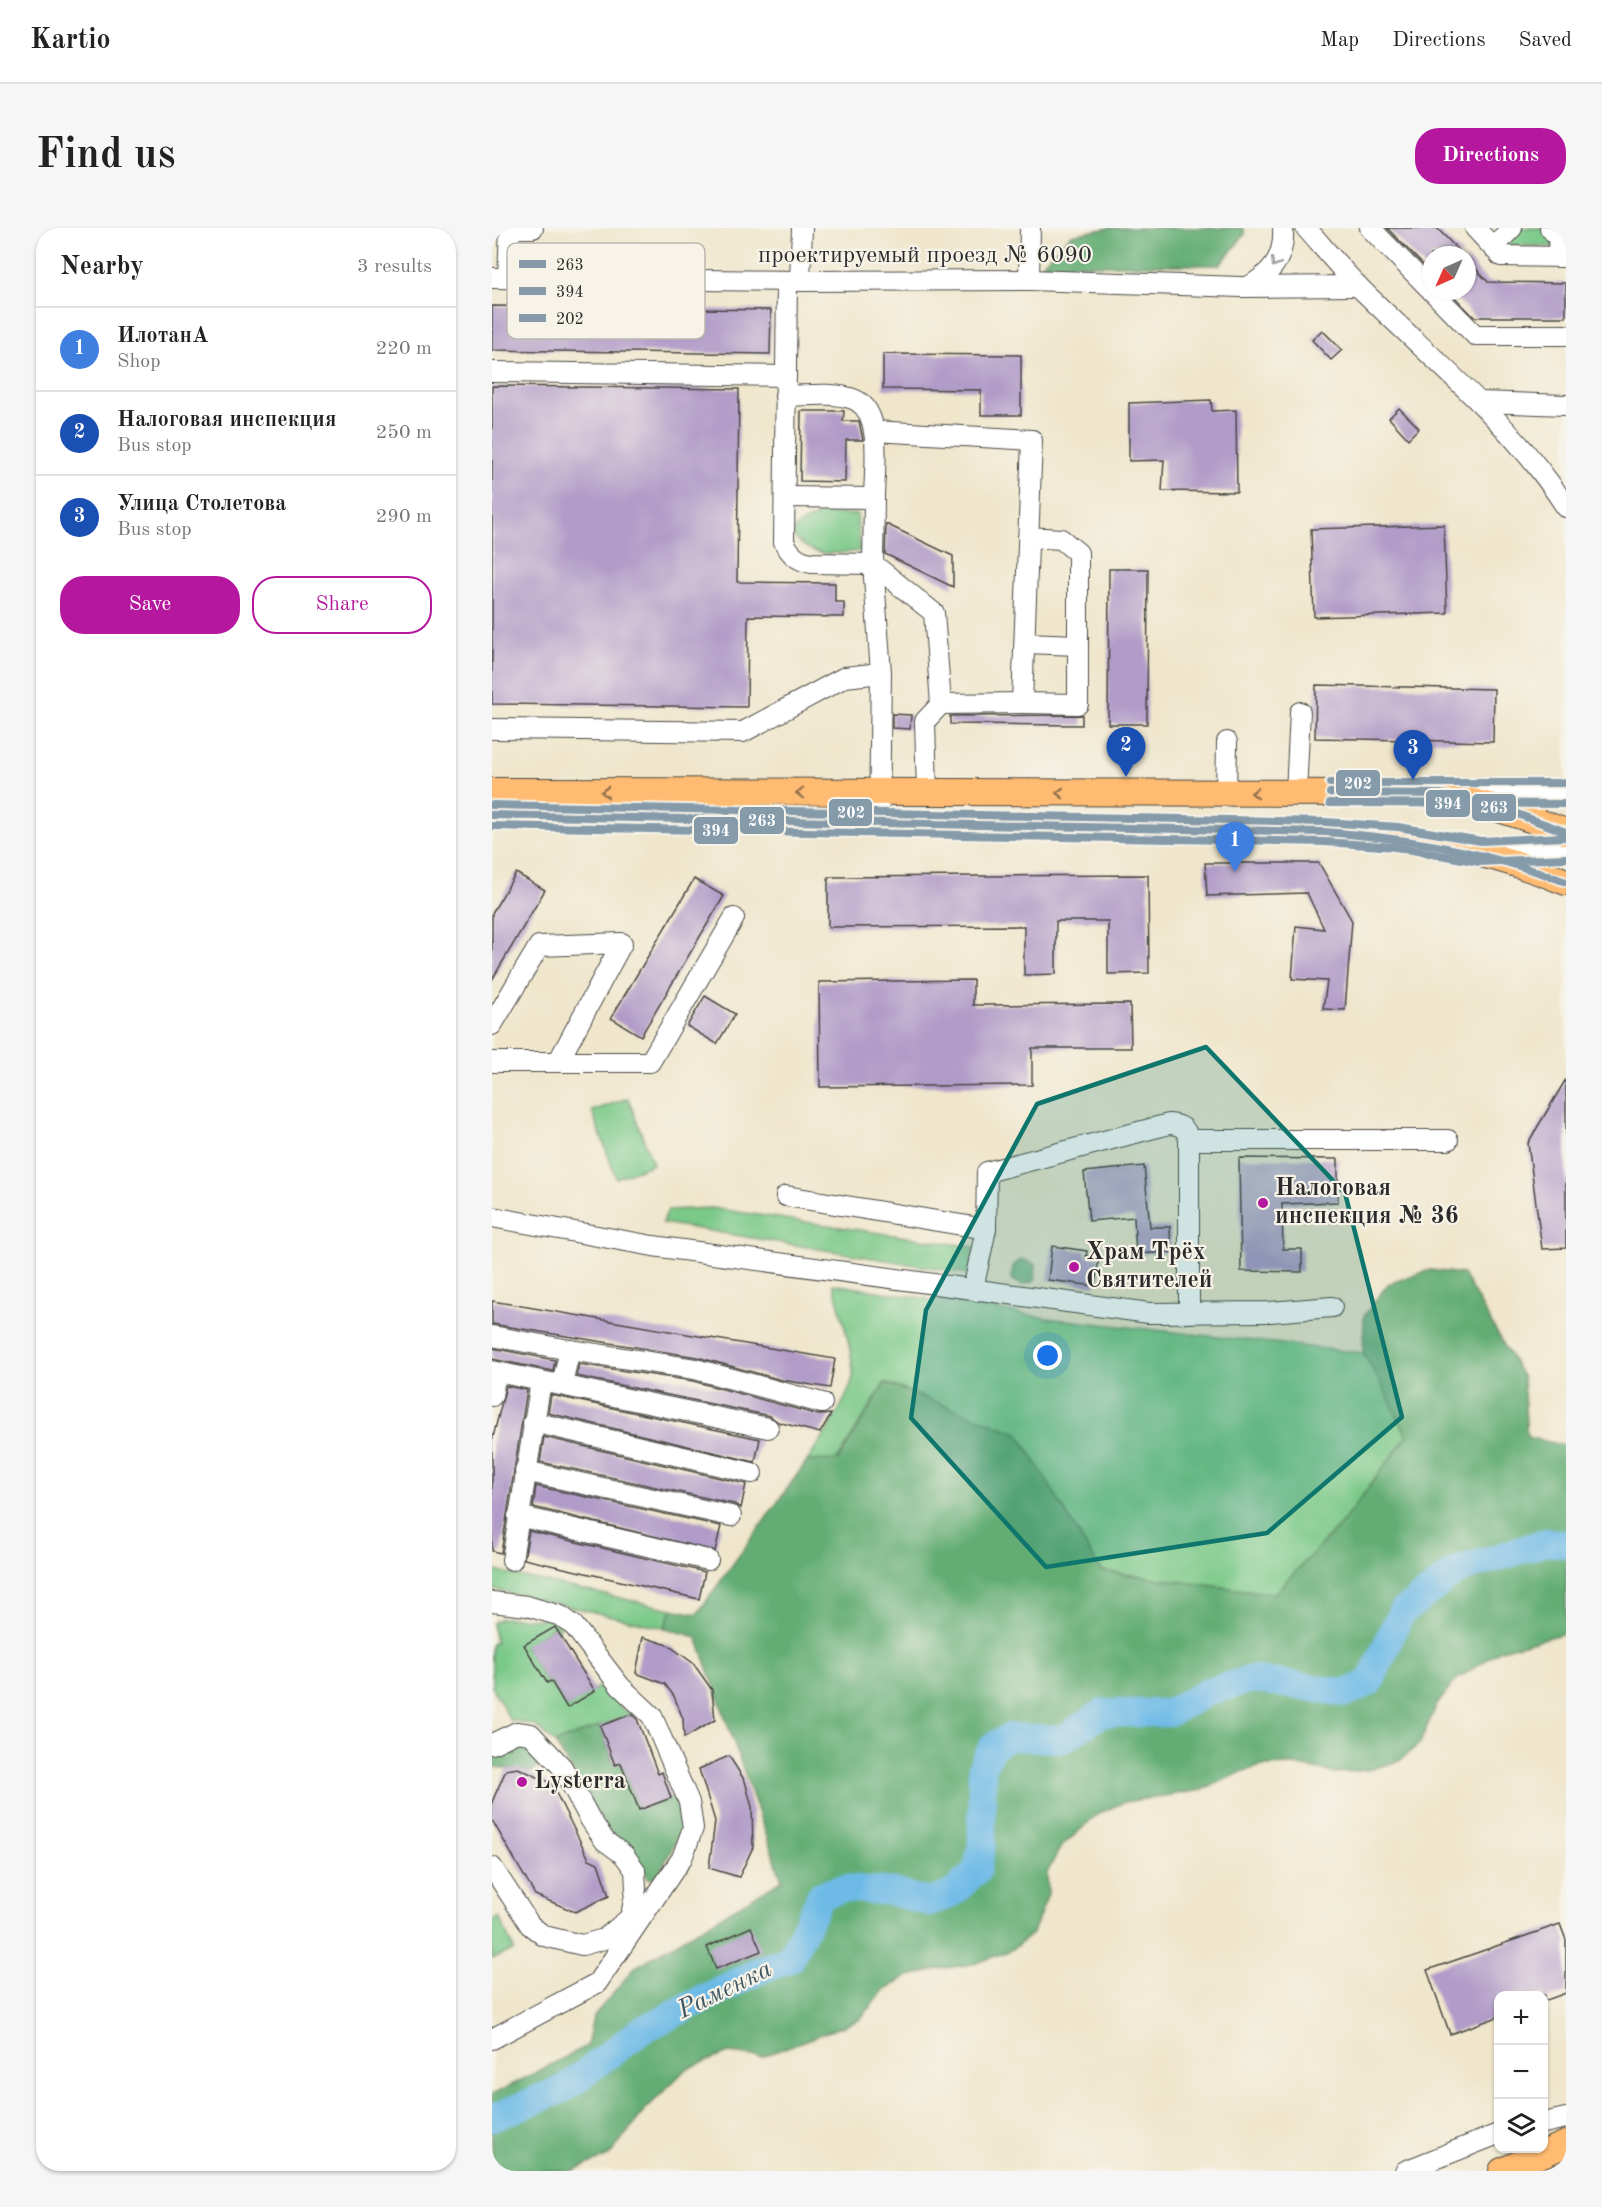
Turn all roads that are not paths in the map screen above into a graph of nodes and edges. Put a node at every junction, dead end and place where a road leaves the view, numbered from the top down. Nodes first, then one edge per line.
1 (510, 228) edge
2 (533, 228) edge
3 (802, 228) edge
4 (1030, 228) edge
5 (1283, 228) edge
6 (1306, 228) edge
7 (1370, 228) edge
8 (1475, 228) edge
9 (1550, 228) edge
10 (1562, 257) edge
11 (500, 278) edge
12 (705, 280) edge
13 (1029, 280) junction
14 (1422, 280) edge
15 (794, 281) junction
16 (1248, 286) junction
17 (1358, 286) junction
18 (1442, 300) edge
19 (1566, 335) edge
20 (492, 372) edge
21 (786, 386) junction
22 (1480, 402) junction
23 (1566, 405) edge
24 (874, 431) junction
25 (784, 496) junction
26 (874, 498) junction
27 (1566, 507) edge
28 (1028, 537) junction
29 (873, 564) junction
30 (1024, 643) junction
31 (1078, 645) junction
32 (880, 673) junction
33 (1022, 703) junction
34 (941, 704) junction
35 (1300, 712) dead end
36 (492, 729) edge
37 (1227, 742) dead end
38 (492, 791) edge
39 (879, 793) junction
40 (927, 793) junction
41 (1017, 793) junction
42 (1226, 793) junction
43 (1296, 793) junction
44 (1440, 794) junction
45 (1566, 795) edge
46 (492, 815) edge
47 (879, 822) junction
48 (1016, 825) junction
49 (1566, 832) edge
50 (1566, 847) edge
51 (1480, 852) junction
52 (1566, 882) edge
53 (734, 918) dead end
54 (492, 1024) edge
55 (492, 1062) edge
56 (558, 1062) junction
57 (1189, 1140) junction
58 (1448, 1140) dead end
59 (786, 1196) dead end
60 (492, 1217) edge
61 (986, 1229) junction
62 (976, 1291) junction
63 (1332, 1307) dead end
64 (1189, 1312) junction
65 (492, 1336) edge
66 (570, 1350) junction
67 (494, 1372) edge
68 (542, 1381) junction
69 (562, 1383) junction
70 (492, 1396) edge
71 (822, 1403) dead end
72 (533, 1422) junction
73 (768, 1428) dead end
74 (525, 1471) junction
75 (752, 1473) dead end
76 (518, 1516) junction
77 (731, 1516) dead end
78 (512, 1560) dead end
79 (708, 1560) dead end
80 (492, 1602) edge
81 (492, 1744) edge
82 (492, 1867) edge
83 (631, 1917) junction
84 (627, 1937) junction
85 (492, 2039) edge
86 (1566, 2118) edge
87 (1548, 2122) edge
88 (1494, 2136) edge
89 (1566, 2144) edge
90 (1405, 2171) edge
91 (1502, 2171) edge

1 - 2 street
1 - 11 street
3 - 15 street
4 - 13 street
5 -> 16 street
6 - 17 street
7 - 14 street
8 - 10 street
9 - 10 street
12 - 15 street, проектируемый проезд № 6090
13 - 15 street, проектируемый проезд № 6090
13 - 16 street, проектируемый проезд № 6090
15 - 21 street
16 - 17 street, проектируемый проезд № 6090
17 - 22 street
18 - 19 street
20 - 21 street
21 - 24 street
21 - 25 street
22 - 23 street
22 - 27 street
24 - 26 street
24 - 28 street
25 - 26 street
25 - 29 street
26 - 29 street
28 - 30 street
28 - 31 street
29 - 32 street
29 - 34 street
30 - 31 street
30 - 33 street
31 - 33 street
32 - 36 street
32 - 39 street
33 - 34 street
34 - 40 street
35 - 43 street
37 - 42 street
39 -> 38 main road
39 - 40 main road
39 - 47 street
40 - 41 main road
42 -> 41 main road
41 - 48 street
43 -> 42 main road
43 - 44 main road
44 - 45 street
44 - 49 main road
46 - 47 main road
47 - 48 main road
48 - 51 main road
50 - 51 street
51 - 52 main road
53 - 56 street
54 - 56 street
55 - 56 street
57 - 58 street
57 - 61 street
57 - 64 street
59 - 61 street
60 - 62 street
61 - 62 street
62 - 64 street
63 - 64 street
65 - 66 street
66 - 69 street
66 - 71 street
67 - 68 street
67 - 70 street
68 - 69 street
68 - 72 street
69 - 73 street
72 - 74 street
72 - 75 street
74 - 76 street
74 - 77 street
76 - 78 street
76 - 79 street
80 - 84 street
81 - 83 street
82 - 83 street
83 - 84 street
84 - 85 street
86 - 87 street
88 - 90 street
89 - 91 main road

